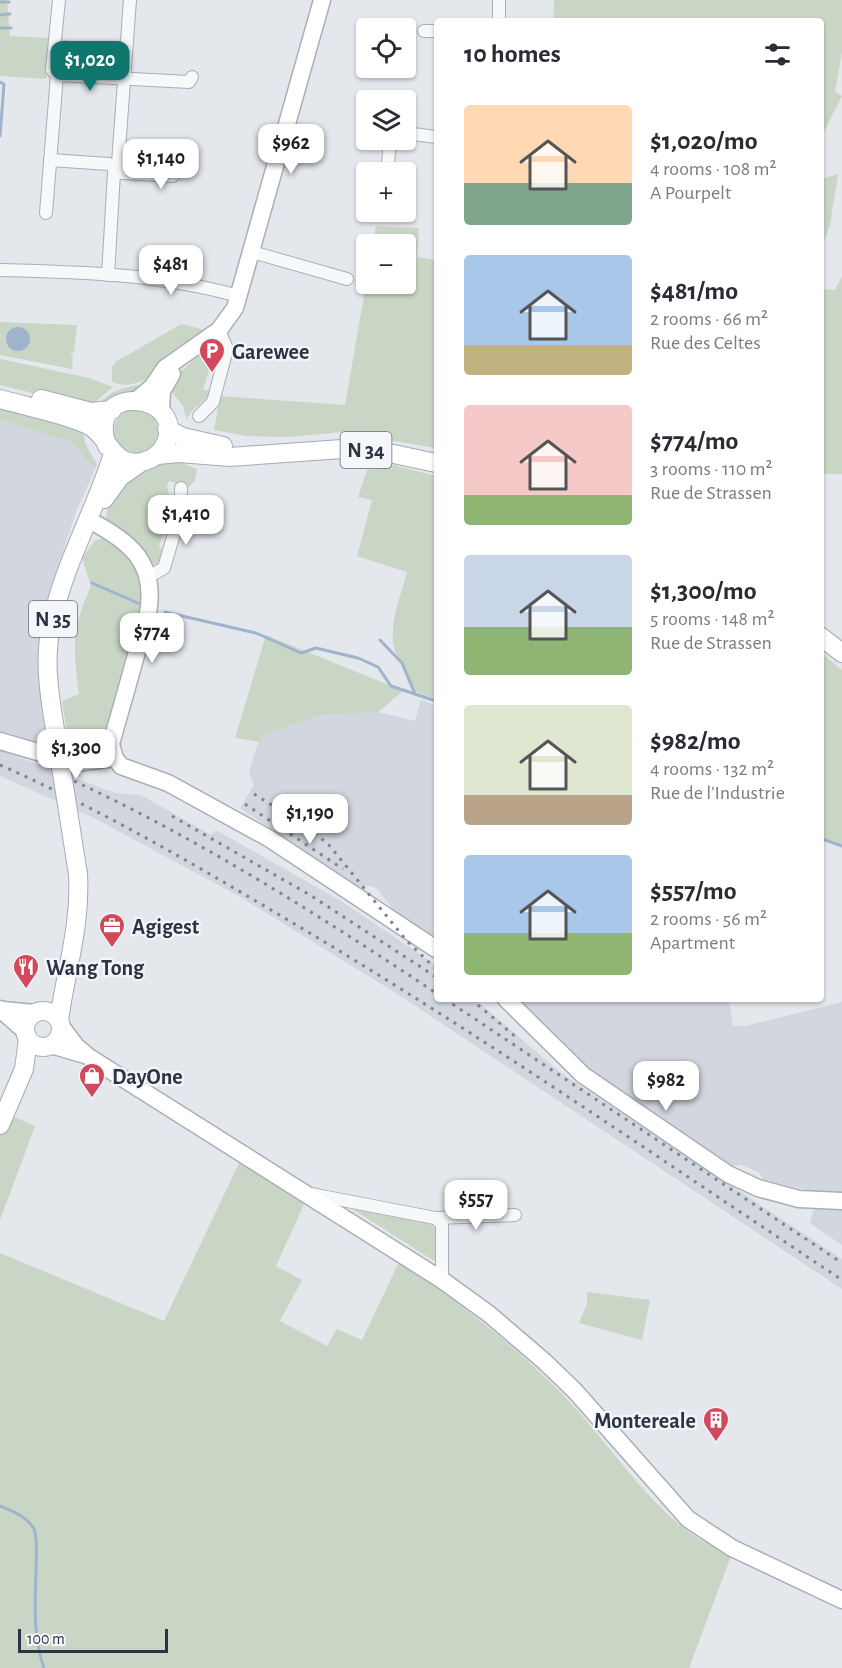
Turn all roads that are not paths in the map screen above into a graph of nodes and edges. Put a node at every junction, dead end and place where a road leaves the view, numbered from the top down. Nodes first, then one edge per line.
1 (59, 0) edge
2 (130, 0) edge
3 (322, 0) edge
4 (499, 0) edge
5 (499, 18) edge
6 (57, 75) junction
7 (124, 78) junction
8 (192, 78) dead end
9 (416, 135) edge
10 (434, 137) edge
11 (50, 160) junction
12 (116, 168) junction
13 (174, 168) dead end
14 (46, 213) dead end
15 (252, 252) junction
16 (0, 270) edge
17 (108, 274) junction
18 (347, 279) dead end
19 (238, 296) junction
20 (219, 330) junction
21 (197, 348) junction
22 (0, 388) edge
23 (0, 399) edge
24 (138, 399) junction
25 (112, 410) junction
26 (199, 416) dead end
27 (164, 421) junction
28 (110, 450) junction
29 (295, 452) junction
30 (157, 455) junction
31 (140, 463) junction
32 (434, 463) edge
33 (181, 488) dead end
34 (89, 520) junction
35 (148, 577) junction
36 (824, 639) edge
37 (842, 653) edge
38 (0, 741) edge
39 (115, 758) junction
40 (434, 949) edge
41 (64, 979) junction
42 (509, 1002) edge
43 (1, 1010) edge
44 (38, 1012) junction
45 (60, 1023) junction
46 (36, 1040) junction
47 (89, 1057) junction
48 (0, 1125) edge
49 (309, 1194) junction
50 (842, 1201) edge
51 (515, 1215) dead end
52 (435, 1218) junction
53 (442, 1280) junction
54 (842, 1600) edge

1 - 6 street
2 - 7 street
3 - 15 main road
4 - 5 street
6 - 7 street
6 - 11 street
7 - 8 street
7 - 12 street
9 - 10 street
11 - 12 street
11 - 14 street
12 - 13 street
12 - 17 street
15 - 18 street
15 - 19 main road
16 - 17 street
17 - 19 street
19 - 20 main road
20 - 21 main road
20 - 26 street
21 - 24 main road
21 - 27 main road
22 - 25 main road
23 - 28 main road
24 - 25 main road
24 - 27 main road, N 34
25 - 28 main road
27 - 29 main road, N 34
27 - 30 main road
28 - 31 main road
28 - 34 main road, N 35
29 - 30 main road, N 34
29 - 32 main road, N 34
30 - 31 main road, N 34
31 - 34 main road, N 35
33 - 35 street
34 - 35 main road
34 - 41 main road, N 35, bridge
35 - 39 main road
36 - 37 main road
38 - 39 main road
39 - 40 main road
41 - 44 main road, N 35
41 - 45 main road, N 35
42 - 50 main road
43 - 44 main road
43 - 46 main road
44 - 45 main road
44 - 46 main road
45 - 46 main road
45 - 47 main road
46 - 47 main road
46 - 48 main road
47 - 49 main road
49 - 52 street
49 - 53 main road
51 - 52 street
52 - 53 street
53 - 54 main road

